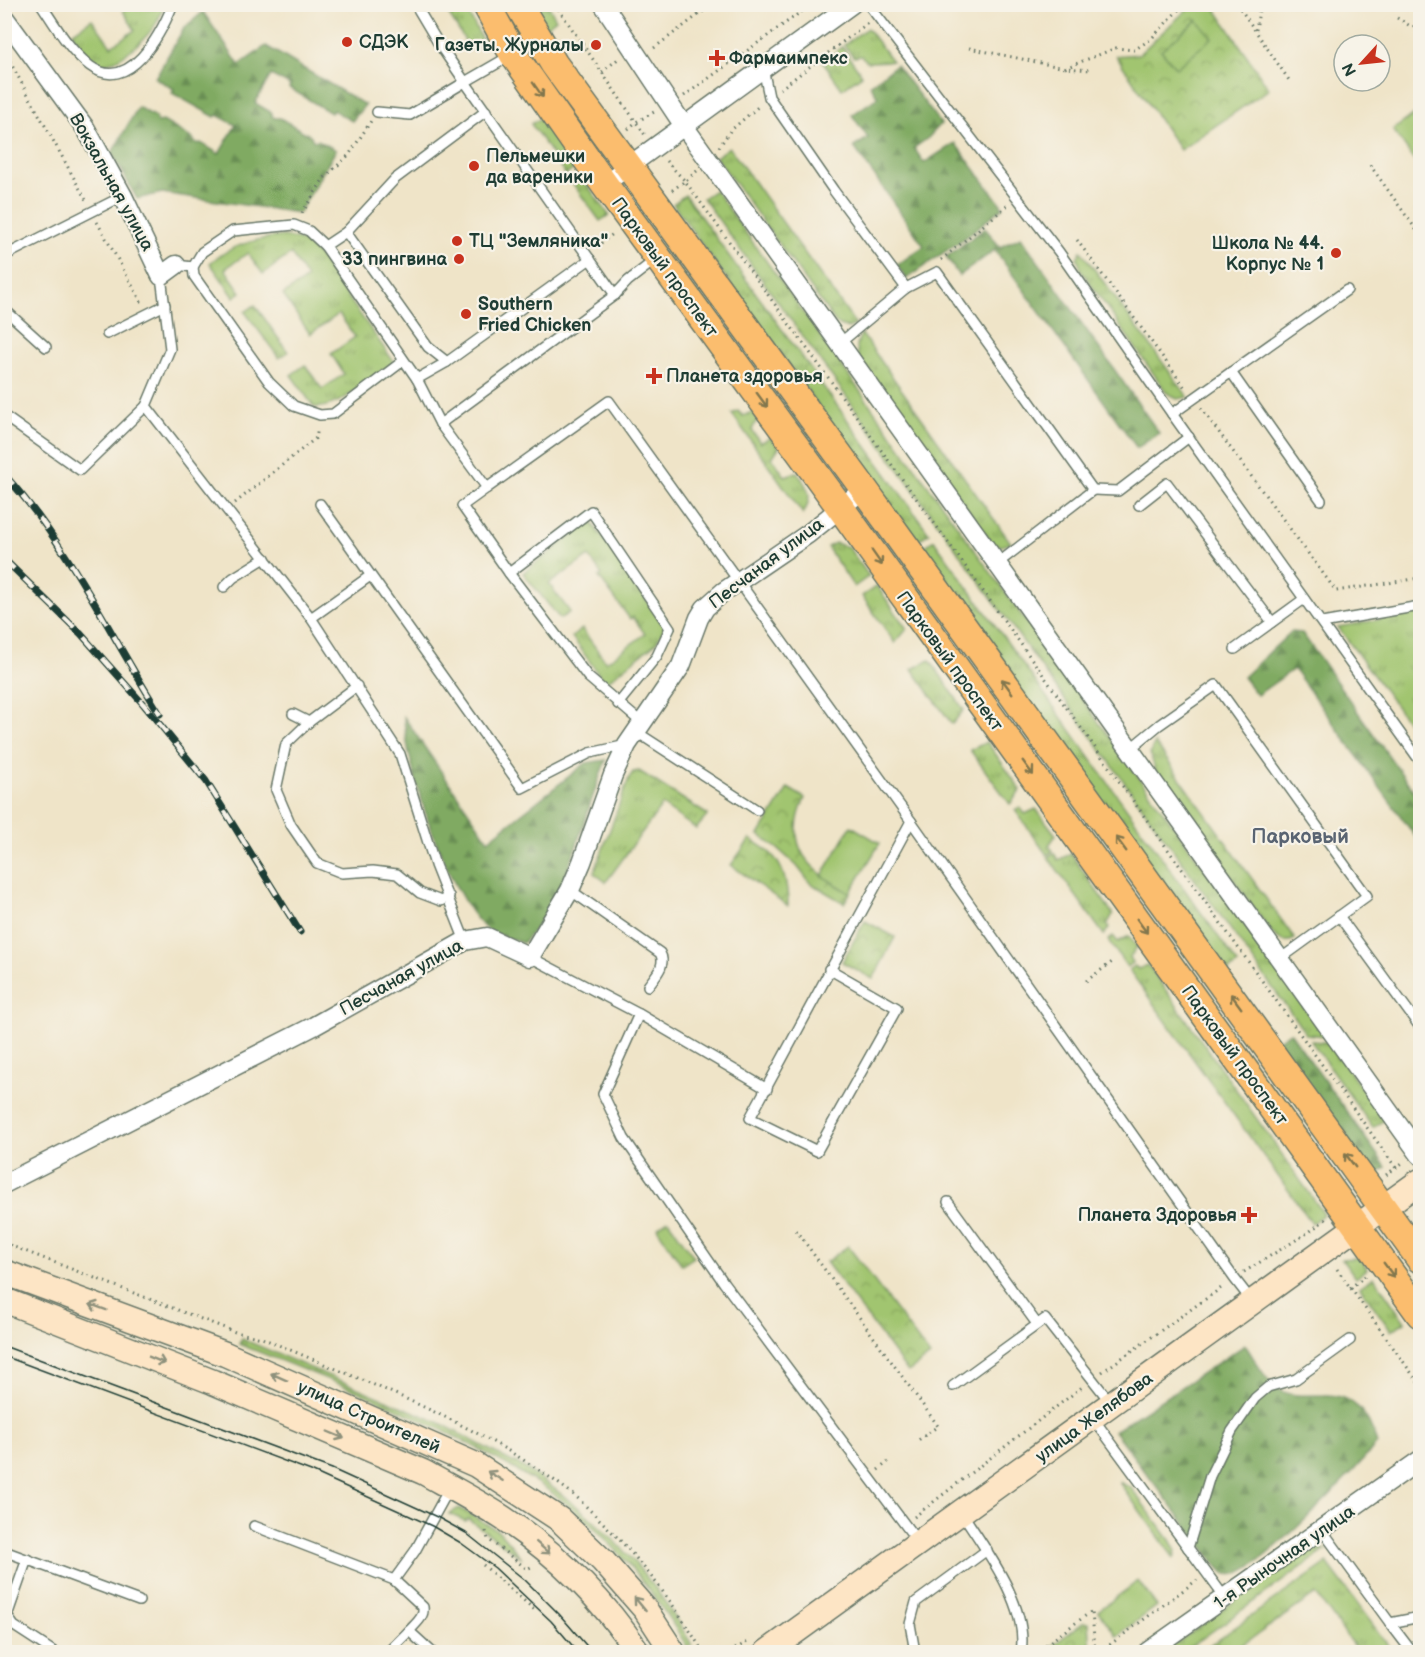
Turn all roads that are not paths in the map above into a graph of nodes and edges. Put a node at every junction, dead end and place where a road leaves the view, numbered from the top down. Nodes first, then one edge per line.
1 (41, 4) edge
2 (173, 4) edge
3 (415, 4) edge
4 (486, 4) edge
5 (518, 4) edge
6 (603, 4) edge
7 (852, 4) edge
8 (868, 4) edge
9 (5, 19) edge
10 (513, 54) junction
11 (764, 69) junction
12 (465, 82) junction
13 (486, 111) junction
14 (376, 112) road end
15 (684, 126) junction
16 (628, 166) junction
17 (604, 184) junction
18 (123, 196) junction
19 (346, 232) junction
20 (324, 246) junction
21 (4, 256) edge
22 (657, 258) junction
23 (590, 259) junction
24 (177, 269) junction
25 (906, 288) junction
26 (1347, 290) dead end
27 (615, 294) junction
28 (165, 305) junction
29 (4, 309) edge
30 (107, 334) dead end
31 (840, 343) junction
32 (46, 347) dead end
33 (403, 361) junction
34 (447, 362) junction
35 (1231, 372) junction
36 (417, 379) junction
37 (146, 406) junction
38 (1172, 414) junction
39 (4, 416) edge
40 (440, 424) junction
41 (1189, 437) junction
42 (487, 488) junction
43 (864, 489) junction
44 (1093, 490) junction
45 (1321, 500) dead end
46 (320, 504) dead end
47 (1139, 505) dead end
48 (840, 507) junction
49 (265, 558) junction
50 (998, 563) junction
51 (509, 573) junction
52 (370, 576) junction
53 (740, 581) junction
54 (224, 587) dead end
55 (1304, 599) junction
56 (1420, 606) edge
57 (312, 618) junction
58 (1272, 622) junction
59 (1322, 623) junction
60 (1235, 649) dead end
61 (357, 686) junction
62 (618, 704) junction
63 (293, 714) dead end
64 (309, 722) junction
65 (634, 733) junction
66 (1130, 749) junction
67 (1420, 761) edge
68 (757, 810) dead end
69 (911, 821) junction
70 (570, 890) junction
71 (449, 896) junction
72 (1340, 916) junction
73 (465, 941) junction
74 (530, 957) junction
75 (1280, 958) junction
76 (829, 969) junction
77 (648, 986) dead end
78 (639, 1014) junction
79 (1420, 1027) edge
80 (767, 1089) junction
81 (1420, 1155) edge
82 (1420, 1181) edge
83 (4, 1184) edge
84 (948, 1202) dead end
85 (1384, 1207) junction
86 (1358, 1226) junction
87 (1420, 1259) edge
88 (4, 1272) edge
89 (4, 1300) edge
90 (1253, 1302) junction
91 (1420, 1314) edge
92 (1037, 1324) junction
93 (1350, 1340) dead end
94 (953, 1386) dead end
95 (1112, 1403) junction
96 (1093, 1418) junction
97 (1420, 1460) edge
98 (450, 1486) junction
99 (963, 1513) junction
100 (254, 1526) dead end
101 (1322, 1530) junction
102 (918, 1542) junction
103 (1188, 1548) junction
104 (4, 1551) edge
105 (987, 1551) junction
106 (27, 1559) junction
107 (394, 1580) junction
108 (1225, 1598) junction
109 (139, 1601) dead end
110 (1420, 1617) edge
111 (1390, 1623) junction
112 (409, 1631) junction
113 (54, 1652) edge
114 (388, 1653) edge
115 (432, 1653) edge
116 (638, 1653) edge
117 (673, 1653) edge
118 (767, 1653) edge
119 (915, 1653) edge
120 (1021, 1653) edge
121 (1147, 1653) edge
122 (1412, 1653) edge

1 - 2 lane
3 - 12 lane
4 - 10 main road, Парковый проспект
5 - 16 main road, Парковый проспект
6 - 15 street
7 - 11 street
8 - 38 lane
9 - 18 street, Вокзальная улица
10 - 12 lane
10 -> 17 main road, Парковый проспект
11 - 15 street
11 - 25 lane
12 - 13 lane
12 - 14 lane
13 - 19 lane
13 - 23 lane
15 - 16 street
15 - 31 street
16 - 17 street
16 - 43 main road, Парковый проспект
17 - 22 main road, Парковый проспект
18 - 21 lane
18 - 24 street, Вокзальная улица
19 - 20 lane
19 - 34 lane
20 - 24 lane
20 - 33 lane
22 - 27 lane
22 -> 48 main road, Парковый проспект
23 - 27 lane
23 - 34 lane
24 - 28 lane
24 - 33 lane
25 - 31 lane
25 - 44 lane
26 - 35 lane
27 - 40 lane
28 - 30 lane
28 - 37 lane
29 - 32 lane
31 - 50 street
33 - 36 lane
34 - 36 lane
35 - 38 lane
35 - 45 lane
36 - 40 lane
37 - 39 lane
37 - 49 lane
38 - 41 lane
40 - 42 lane
41 - 44 lane
41 - 55 lane
42 - 51 lane
42 - 53 lane
43 - 48 street, Песчаная улица
85 -> 43 main road, Парковый проспект
44 - 50 lane
46 - 52 lane
47 - 58 lane
48 - 53 street, Песчаная улица
48 -> 86 main road, Парковый проспект
49 - 54 lane
49 - 57 lane
50 - 66 street
51 - 62 lane
51 - 62 lane
52 - 57 lane
52 - 65 lane
53 - 65 street, Песчаная улица
53 - 69 lane
55 - 58 lane
55 - 59 lane
56 - 59 lane
57 - 61 lane
58 - 60 lane
59 - 67 lane
61 - 64 lane
61 - 71 lane
62 - 65 lane
63 - 64 lane
64 - 71 lane
65 - 68 lane
65 - 70 street, Песчаная улица
66 - 72 lane
66 - 75 street
69 - 76 lane
69 - 90 lane
70 - 74 street, Песчаная улица
70 - 77 lane
71 - 73 lane
72 - 75 lane
72 - 79 lane
73 - 74 street, Песчаная улица
73 - 83 street, Песчаная улица
74 - 78 lane
75 - 81 street
76 - 80 lane
76 - 80 lane
78 - 80 lane
78 - 102 lane
82 - 85 main road, улица Желябова
84 - 92 lane
85 - 86 main road, улица Желябова
85 - 87 main road, Парковый проспект
86 - 90 main road, улица Желябова
86 -> 91 main road, Парковый проспект
117 -> 88 main road, улица Строителей
89 -> 98 main road, улица Строителей
90 - 95 main road, улица Желябова
92 - 94 lane
92 - 95 lane
93 - 103 lane
95 - 96 main road, улица Желябова
96 - 99 main road, улица Желябова
96 - 103 lane
97 - 101 street, 1-я Рыночная улица
98 - 107 lane
98 -> 116 main road, улица Строителей
99 - 102 main road, улица Желябова
99 - 105 lane
100 - 107 lane
101 - 108 street, 1-я Рыночная улица
101 - 111 lane
102 - 118 main road, улица Желябова
103 - 108 lane
104 - 106 lane
105 - 119 lane
105 - 120 lane
106 - 109 lane
106 - 113 lane
107 - 112 lane
108 - 121 street, 1-я Рыночная улица
110 - 111 lane
111 - 122 lane
112 - 114 lane
112 - 115 lane

